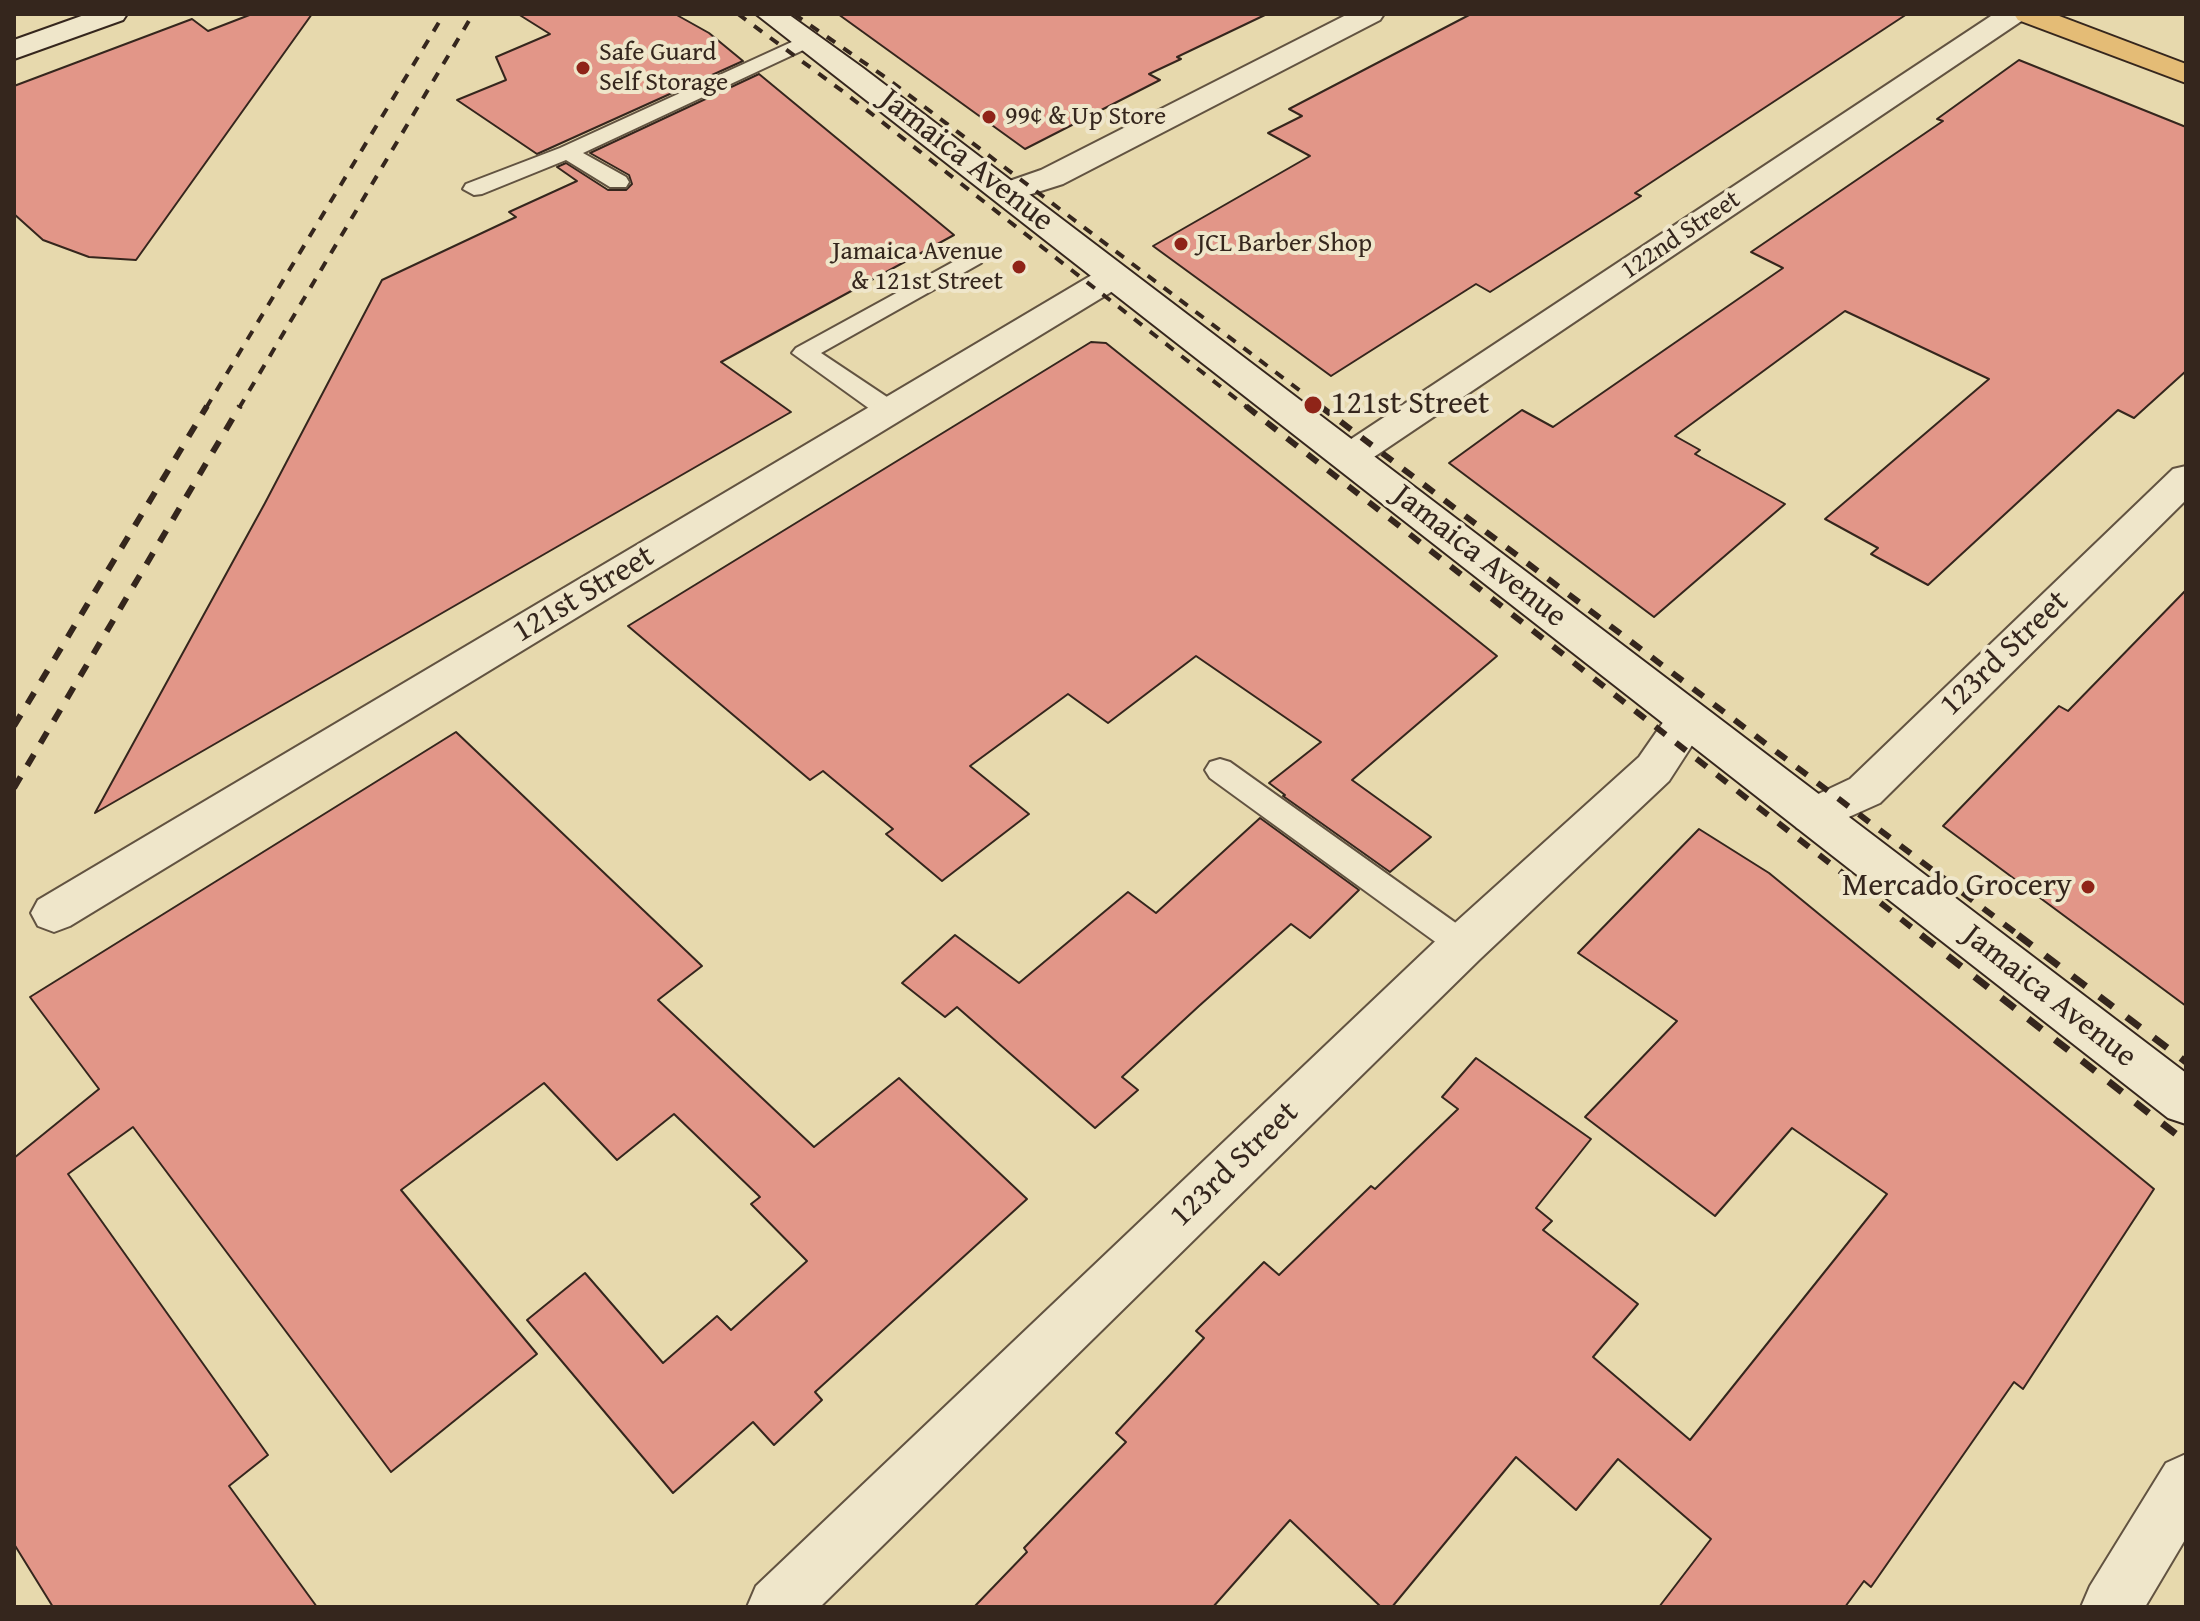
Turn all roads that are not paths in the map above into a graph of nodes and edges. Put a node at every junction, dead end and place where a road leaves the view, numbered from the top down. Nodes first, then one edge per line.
1 (113, 14) edge
2 (770, 14) edge
3 (1370, 14) edge
4 (2013, 14) edge
5 (2028, 14) edge
6 (807, 41) junction
7 (14, 50) edge
8 (2186, 74) edge
9 (567, 152) junction
10 (618, 182) dead end
11 (474, 189) dead end
12 (1006, 193) junction
13 (973, 258) dead end
14 (1114, 276) junction
15 (890, 411) junction
16 (1349, 457) junction
17 (2186, 478) edge
18 (1688, 719) junction
19 (1220, 770) dead end
20 (1813, 816) junction
21 (54, 913) dead end
22 (1463, 945) junction
23 (2186, 1102) edge
24 (2186, 1483) edge
25 (777, 1607) edge
26 (2111, 1607) edge

1 - 7 street
2 - 6 street, Jamaica Avenue
3 - 12 street
4 - 16 street, 122nd Street
5 - 8 main road
6 - 9 lane
6 - 12 street, Jamaica Avenue
9 - 10 lane
9 - 11 lane
12 - 14 street, Jamaica Avenue
13 - 15 lane
14 - 15 street, 121st Street
14 - 16 street, Jamaica Avenue
15 - 21 street, 121st Street
16 - 18 street, Jamaica Avenue
17 - 20 street, 123rd Street
18 - 20 street, Jamaica Avenue
18 - 22 street, 123rd Street
19 - 22 lane
20 - 23 street, Jamaica Avenue
22 - 25 street, 123rd Street
24 - 26 street

